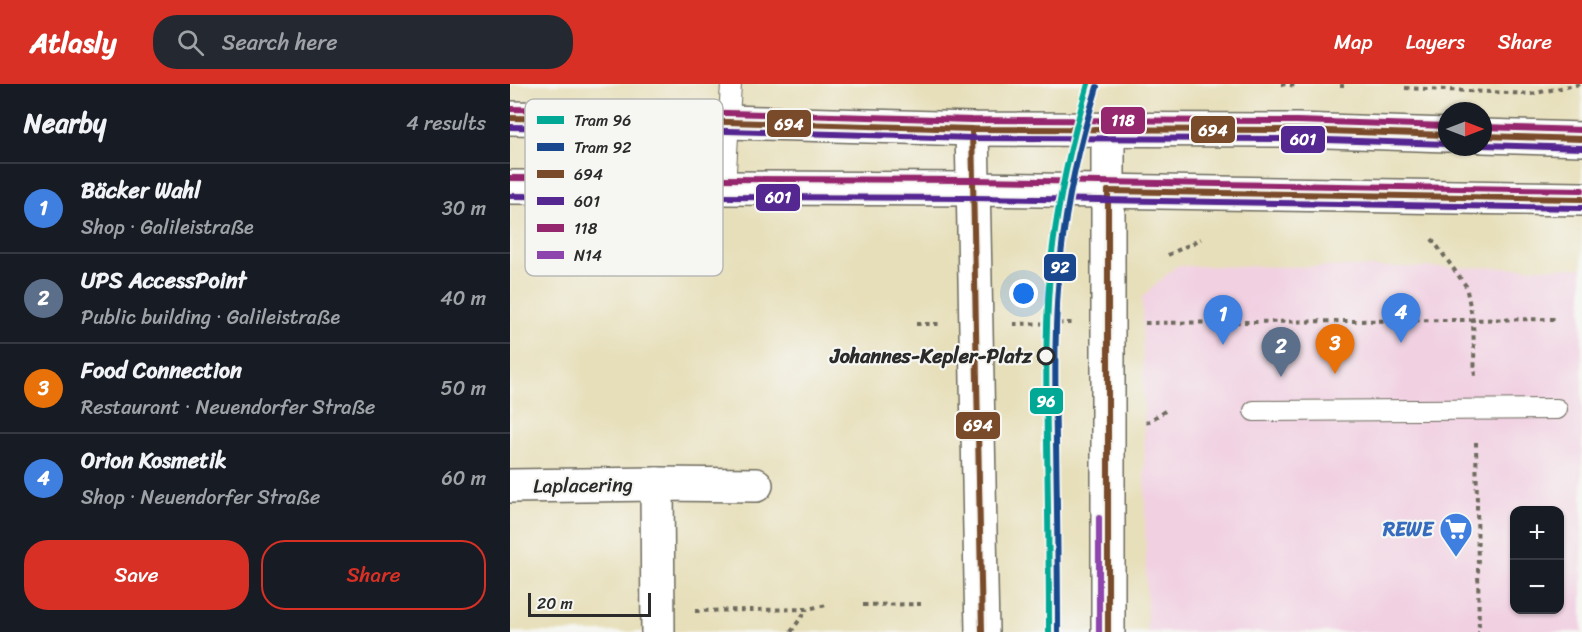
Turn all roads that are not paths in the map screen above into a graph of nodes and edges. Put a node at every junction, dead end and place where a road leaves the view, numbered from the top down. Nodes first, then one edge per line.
1 (730, 84) edge
2 (510, 118) edge
3 (525, 118) edge
4 (723, 122) edge
5 (728, 122) junction
6 (1108, 128) junction
7 (972, 129) junction
8 (1438, 135) edge
9 (1492, 136) edge
10 (1582, 140) edge
11 (510, 187) edge
12 (525, 187) edge
13 (725, 188) joint
14 (973, 189) junction
15 (1108, 191) junction
16 (1582, 199) edge
17 (1557, 409) dead end
18 (1254, 411) dead end
19 (657, 484) junction
20 (756, 485) dead end
21 (510, 486) edge
22 (658, 622) edge
23 (982, 632) edge
24 (1108, 632) edge

1 - 5 lane
2 - 3 street
4 - 5 street
5 - 7 street
5 - 13 lane
6 - 7 street
6 - 8 street
6 - 15 street
7 - 14 street
9 - 10 street
11 - 12 street
13 - 14 street
14 - 15 street
14 - 23 street
15 - 16 street
15 - 24 street
17 - 18 lane
19 - 20 street, Laplacering
19 - 21 street, Laplacering
19 - 22 street, Laplacering

